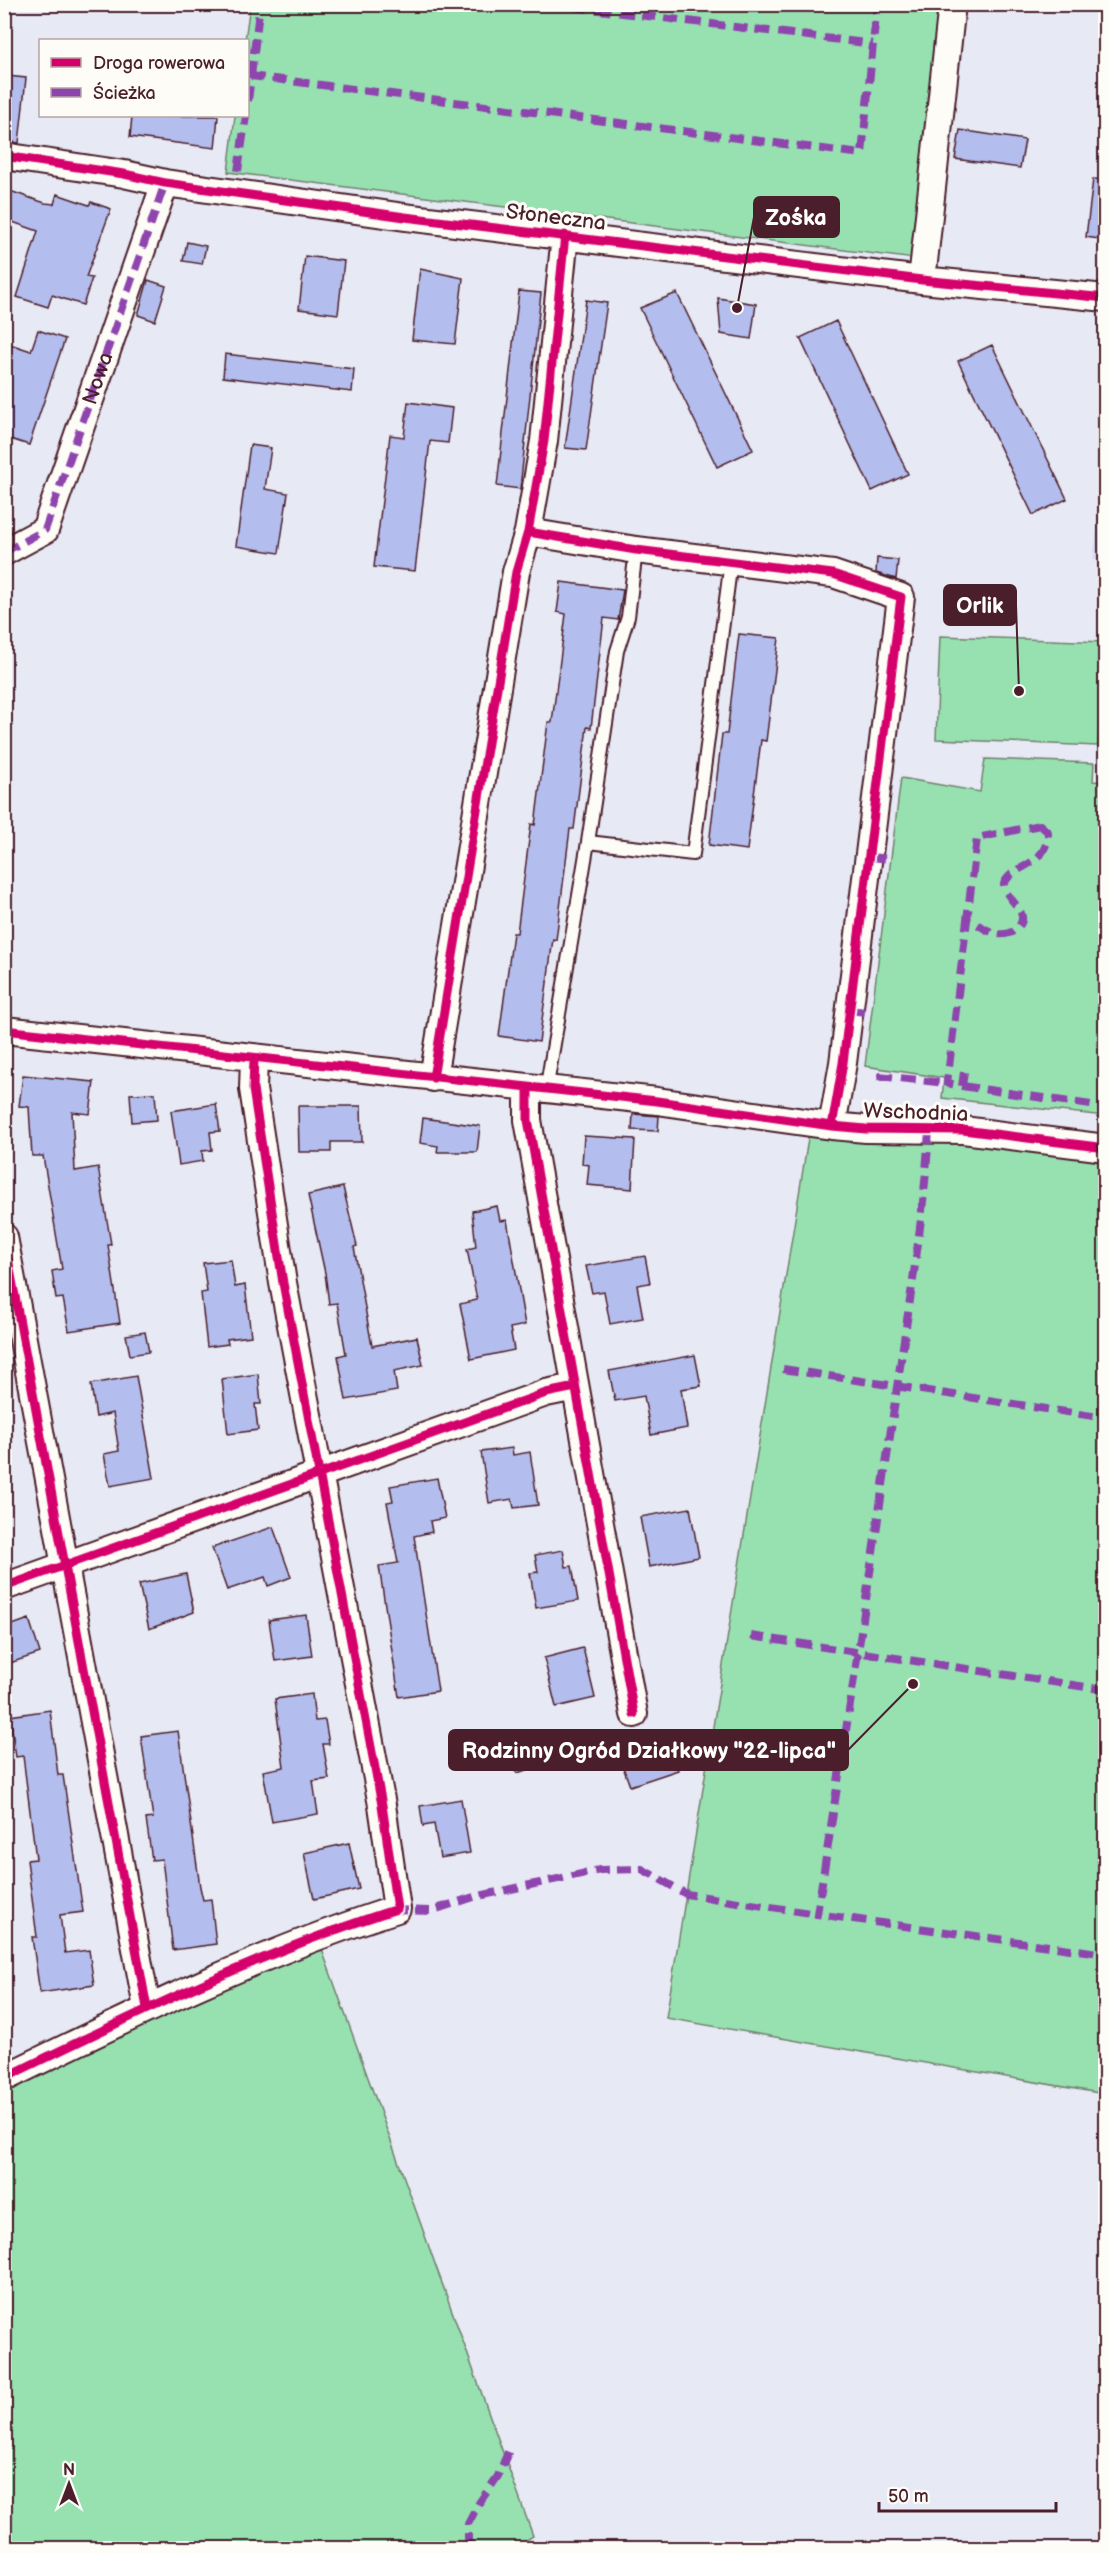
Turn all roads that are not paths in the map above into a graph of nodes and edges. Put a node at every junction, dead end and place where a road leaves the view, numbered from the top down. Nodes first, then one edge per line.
1 (952, 4) edge
2 (4, 156) edge
3 (165, 183) junction
4 (565, 236) junction
5 (922, 280) junction
6 (1106, 298) edge
7 (528, 532) junction
8 (636, 550) junction
9 (5, 551) edge
10 (730, 561) junction
11 (588, 842) junction
12 (4, 1030) edge
13 (254, 1058) junction
14 (433, 1078) junction
15 (537, 1090) junction
16 (832, 1126) junction
17 (1106, 1148) edge
18 (4, 1237) edge
19 (575, 1388) junction
20 (319, 1474) junction
21 (66, 1566) junction
22 (4, 1587) edge
23 (634, 1714) dead end
24 (147, 2008) junction
25 (4, 2078) edge

1 - 5 street
2 - 3 street, Słoneczna
3 - 4 street, Słoneczna
3 - 9 street, Nowa
4 - 5 street, Słoneczna
4 - 7 street
5 - 6 street, Słoneczna
7 - 8 street
7 - 14 street
8 - 10 street
8 - 11 lane
10 - 11 lane
10 - 16 street
11 - 15 lane
12 - 13 street, Wschodnia
13 - 14 street, Wschodnia
13 - 20 street
14 - 15 street, Wschodnia
15 - 16 street, Wschodnia
15 - 19 street
16 - 17 street, Wschodnia
18 - 21 street
19 - 20 street
19 - 23 street
20 - 21 street
20 - 24 street
21 - 22 street
21 - 24 street
24 - 25 street

